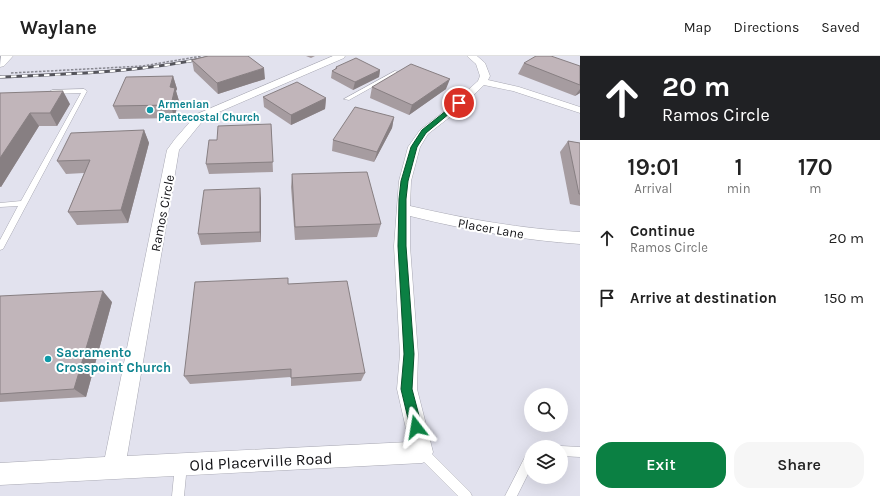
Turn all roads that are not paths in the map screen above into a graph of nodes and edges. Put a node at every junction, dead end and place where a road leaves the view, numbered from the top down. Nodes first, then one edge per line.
1 (6, 56) edge
2 (341, 56) edge
3 (471, 56) edge
4 (3, 69) edge
5 (397, 72) edge
6 (482, 82) junction
7 (46, 92) edge
8 (346, 99) dead end
9 (580, 110) edge
10 (23, 203) junction
11 (0, 205) edge
12 (403, 209) junction
13 (580, 238) edge
14 (0, 247) edge
15 (568, 451) edge
16 (422, 452) junction
17 (580, 452) edge
18 (181, 465) junction
19 (114, 469) junction
20 (524, 471) edge
21 (0, 474) edge
22 (178, 496) edge
23 (466, 496) edge
24 (511, 496) edge

1 - 4 street
2 - 19 street, Ramos Circle
3 - 6 street
5 - 8 lane
6 - 9 street
6 - 12 street
7 - 10 lane
10 - 11 lane
10 - 14 lane
12 - 13 street, Placer Lane
12 - 16 street
15 - 17 lane
16 - 18 street, Old Placerville Road
16 - 23 lane
18 - 19 street, Old Placerville Road
18 - 22 lane
19 - 21 street, Old Placerville Road
20 - 24 lane

